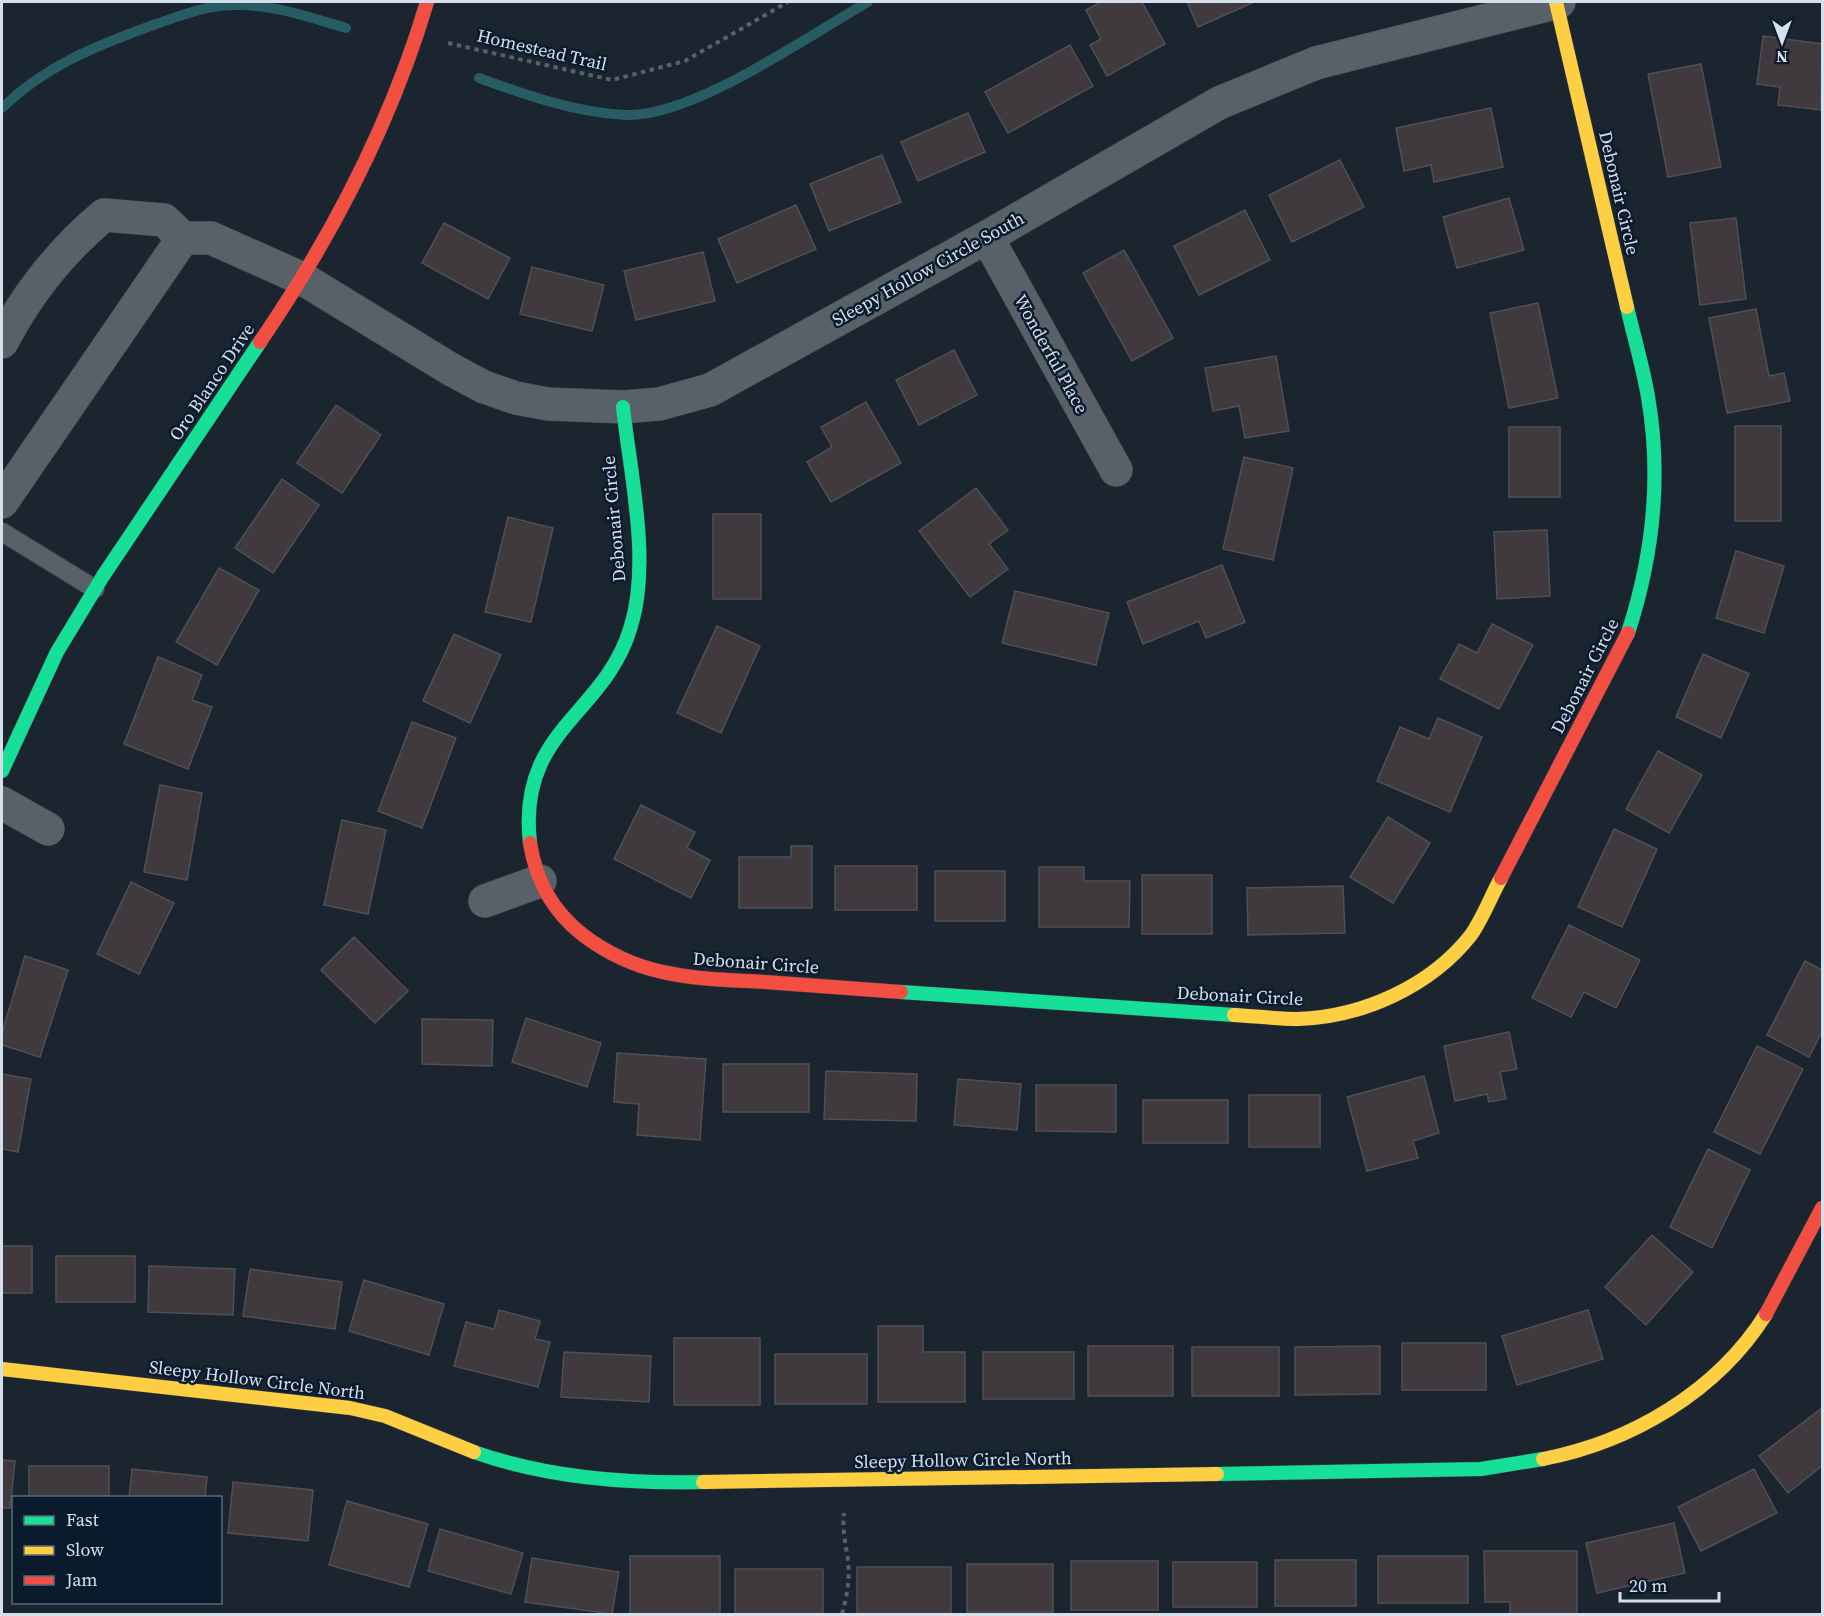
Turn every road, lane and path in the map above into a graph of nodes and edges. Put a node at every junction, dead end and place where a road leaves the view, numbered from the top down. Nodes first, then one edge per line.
1 (427, 2) edge
2 (788, 2) edge
3 (1558, 2) edge
4 (417, 36) junction
5 (987, 237) junction
6 (183, 238) junction
7 (303, 279) junction
8 (2, 342) edge
9 (623, 408) junction
10 (1116, 470) dead end
11 (2, 502) edge
12 (2, 532) edge
13 (95, 589) junction
14 (3, 766) edge
15 (2, 803) edge
16 (48, 829) dead end
17 (540, 881) junction
18 (484, 901) dead end
19 (1822, 1208) edge
20 (2, 1369) edge
21 (849, 1480) junction
22 (842, 1614) edge

1 - 4 street, Oro Blanco Drive
2 - 4 path, Homestead Trail
3 - 5 street, Sleepy Hollow Circle South
3 - 17 street, Debonair Circle
4 - 7 street, Oro Blanco Drive
5 - 9 street, Sleepy Hollow Circle South
5 - 10 street, Wonderful Place
6 - 7 street, Sleepy Hollow Circle South
6 - 8 street
6 - 11 street
7 - 9 street, Sleepy Hollow Circle South
7 - 13 street, Oro Blanco Drive
9 - 17 street, Debonair Circle
12 - 13 lane
13 - 14 street, Oro Blanco Drive
15 - 16 street
17 - 18 street
19 - 21 street, Sleepy Hollow Circle North
20 - 21 street, Sleepy Hollow Circle North
21 - 22 path

